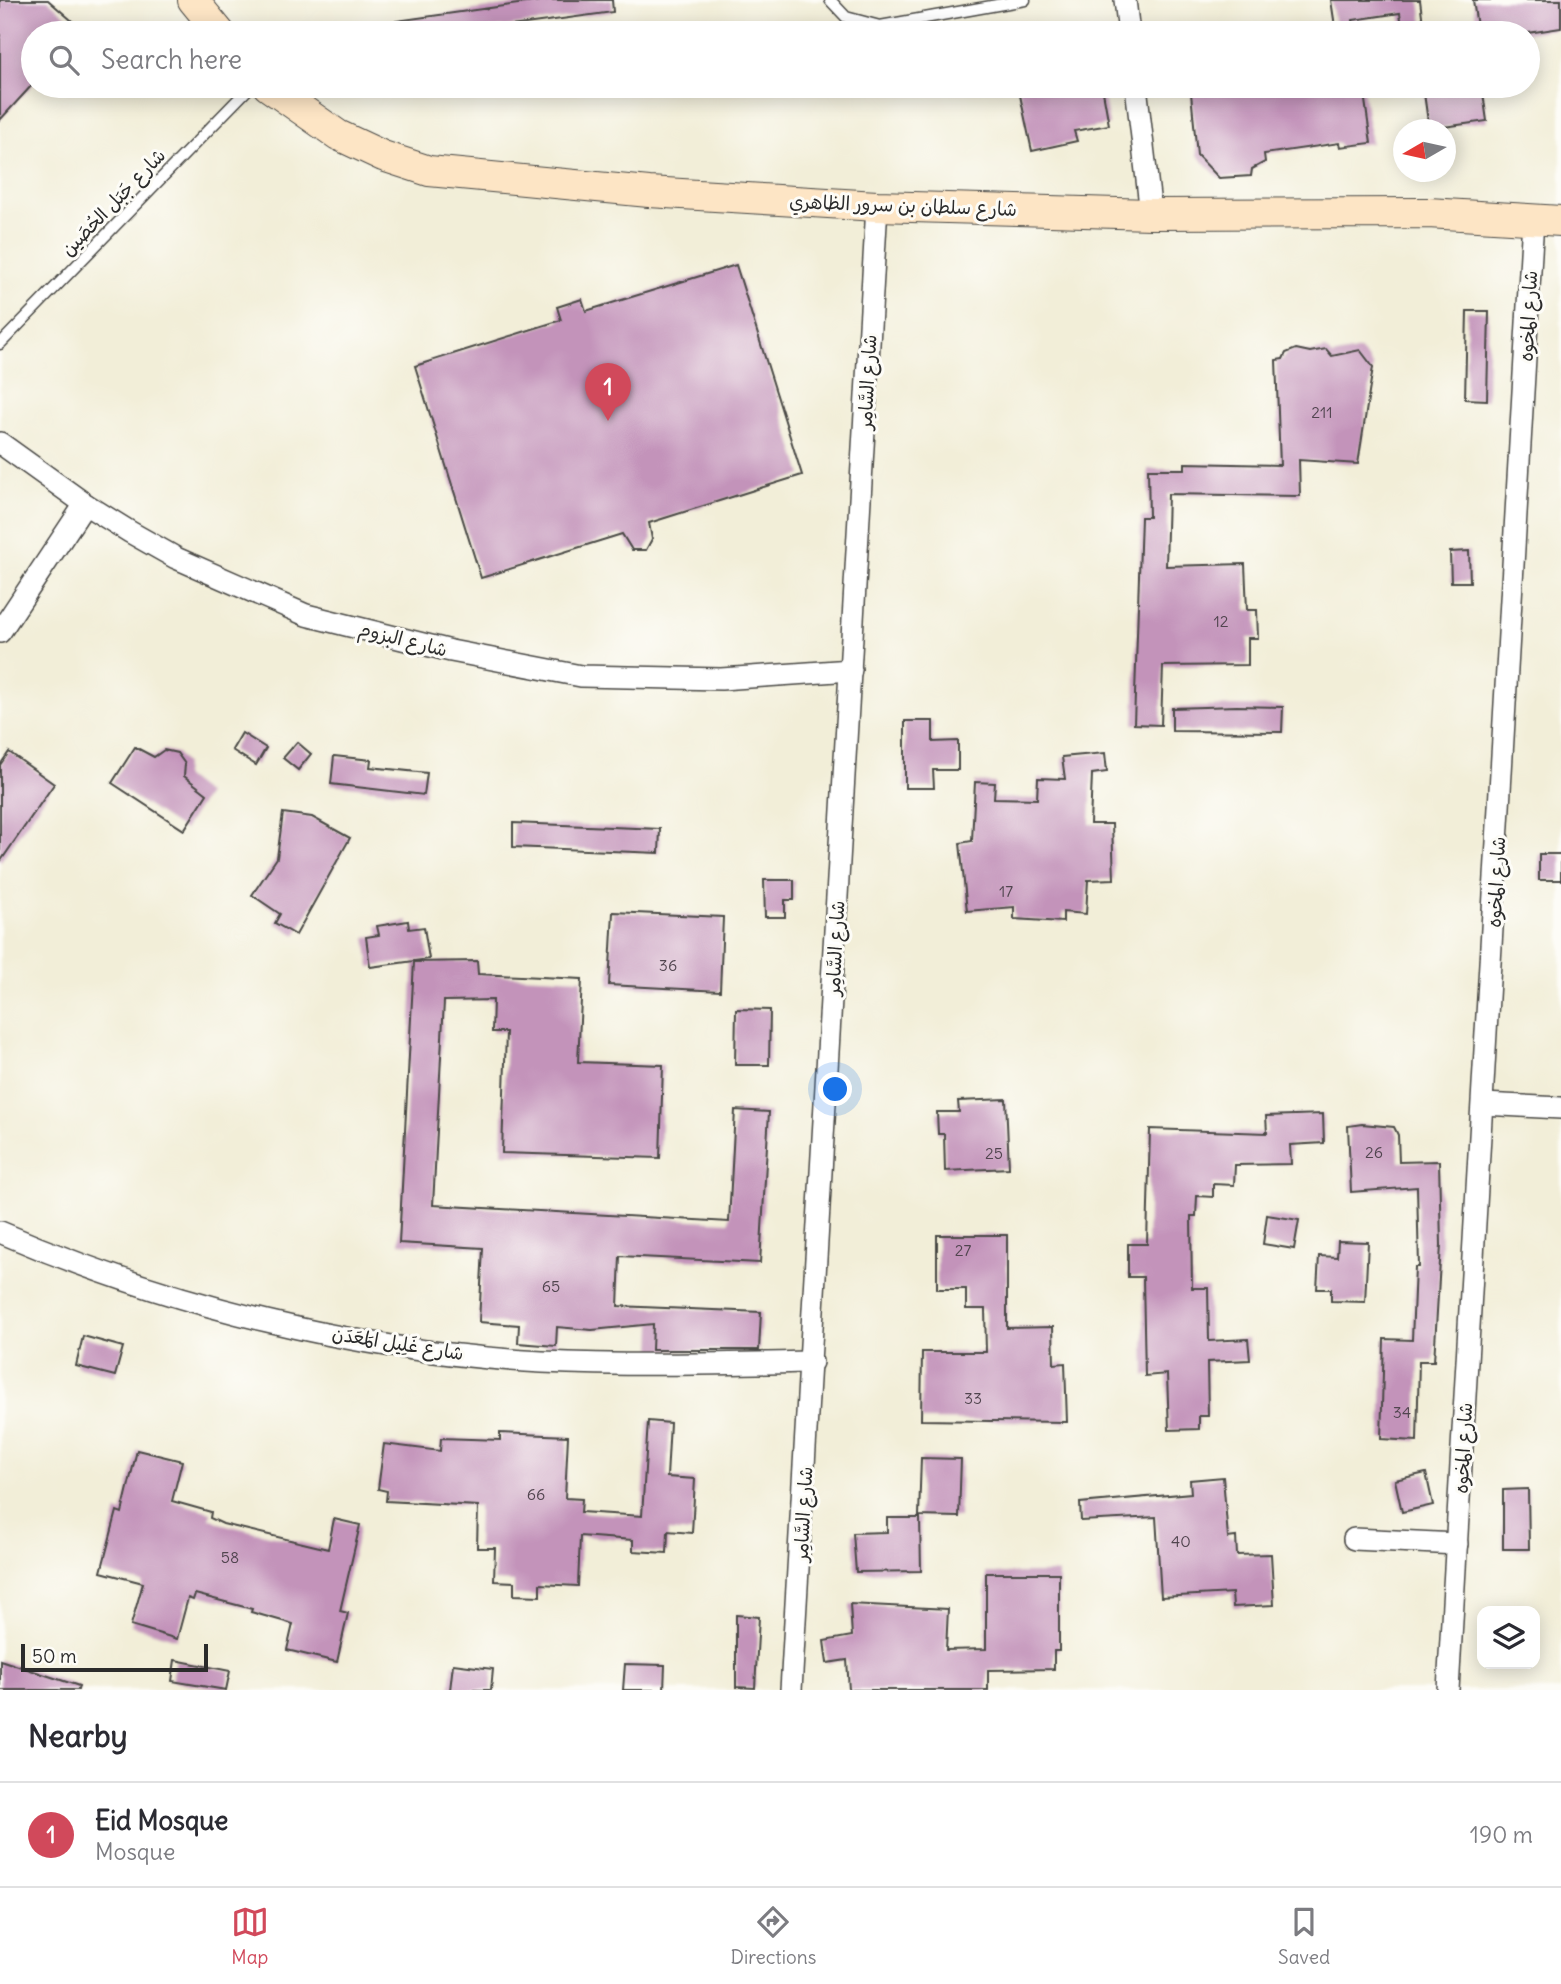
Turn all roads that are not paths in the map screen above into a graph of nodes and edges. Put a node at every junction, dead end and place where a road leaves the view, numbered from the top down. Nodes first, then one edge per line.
1 (193, 0) edge
2 (830, 0) edge
3 (1025, 0) edge
4 (1125, 0) edge
5 (210, 21) edge
6 (861, 21) edge
7 (908, 21) edge
8 (1128, 21) edge
9 (239, 98) edge
10 (285, 98) edge
11 (1137, 98) edge
12 (877, 206) junction
13 (1151, 214) junction
14 (1547, 220) edge
15 (0, 344) edge
16 (0, 443) edge
17 (85, 505) junction
18 (0, 632) edge
19 (851, 670) junction
20 (1483, 1104) junction
21 (1561, 1108) edge
22 (0, 1232) edge
23 (812, 1362) junction
24 (1354, 1539) dead end
25 (1457, 1544) junction
26 (791, 1690) edge
27 (1448, 1690) edge

1 - 5 street
2 - 6 lane
3 - 7 lane
4 - 8 street
9 - 15 lane, شارع جَبَل الحُصَين
10 - 12 street, شارع سلطان بن سرور الظاهري
11 - 13 street
12 - 13 street, شارع سلطان بن سرور الظاهري
12 - 19 street, شارع السَّامِر
13 - 14 street, شارع سلطان بن سرور الظاهري
14 - 20 street, شارع المخوه
16 - 17 street, شارع البزوم
17 - 18 street
17 - 19 street, شارع البزوم
19 - 23 street, شارع السَّامِر
20 - 21 street
20 - 25 street, شارع المخوه
22 - 23 street, شارع غَلِيل المَعَدَن
23 - 26 street, شارع السَّامِر
24 - 25 street
25 - 27 street, شارع المخوه

